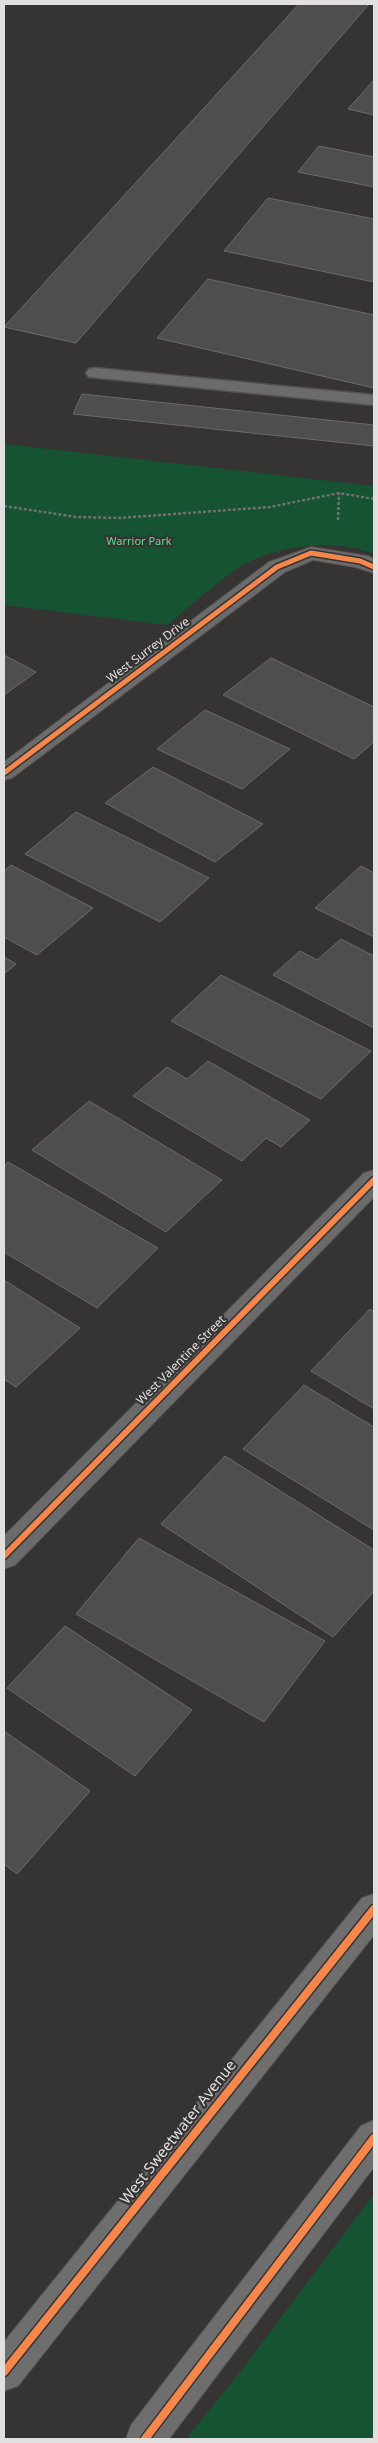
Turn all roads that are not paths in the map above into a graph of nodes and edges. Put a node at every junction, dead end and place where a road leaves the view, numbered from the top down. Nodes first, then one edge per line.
1 (94, 373) dead end
2 (374, 400) edge
3 (374, 567) edge
4 (4, 773) edge
5 (374, 1180) edge
6 (4, 1556) edge
7 (374, 1909) edge
8 (374, 2138) edge
9 (4, 2372) edge
10 (145, 2439) edge

1 - 2 lane
3 - 4 street, West Surrey Drive
5 - 6 street, West Valentine Street
7 - 9 street, West Sweetwater Avenue
8 - 10 street

